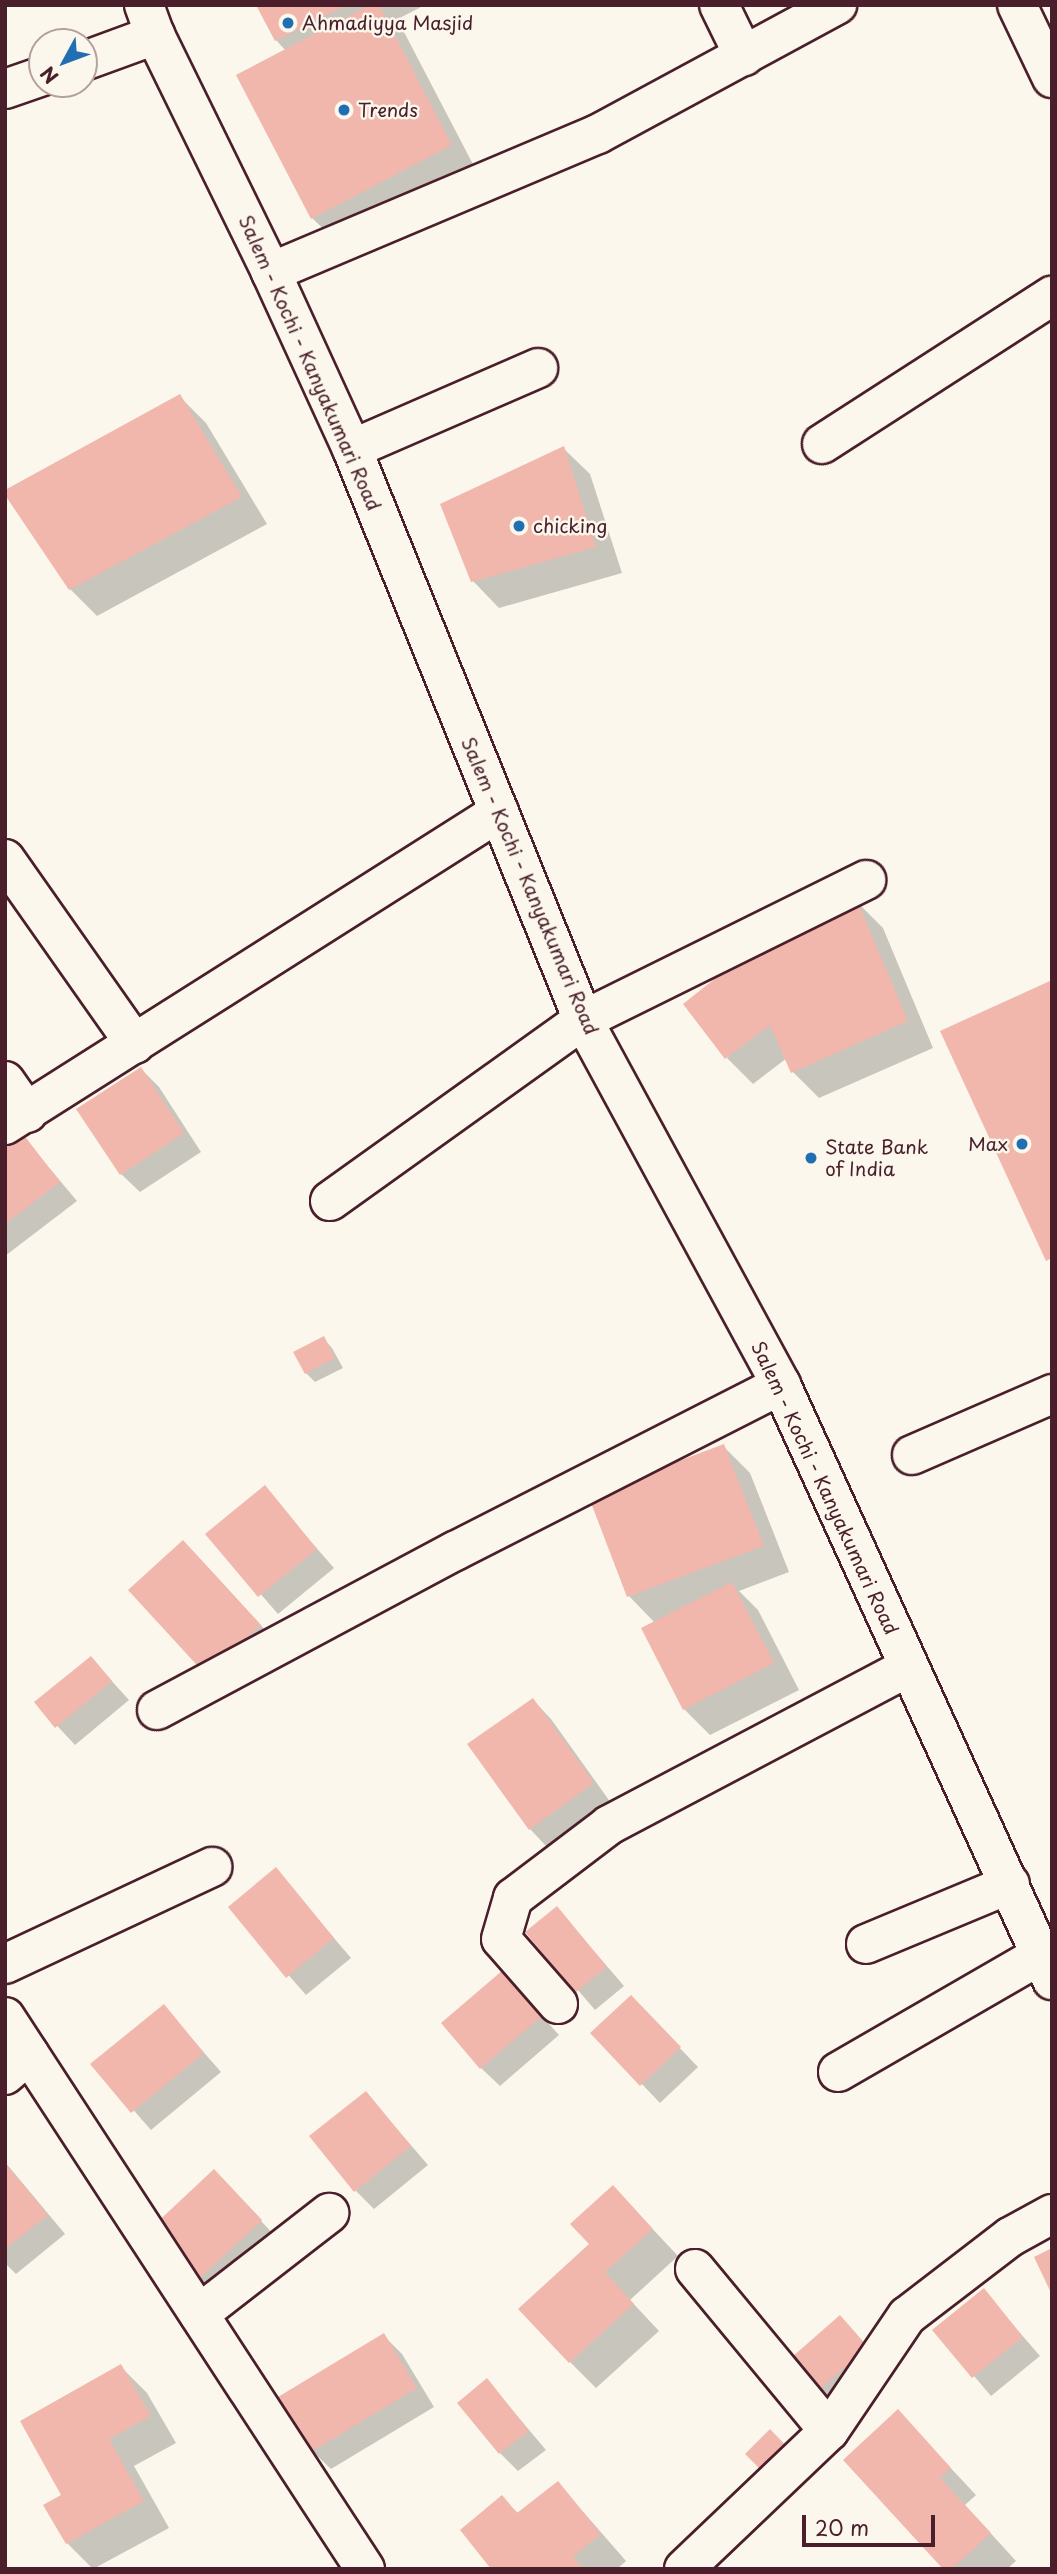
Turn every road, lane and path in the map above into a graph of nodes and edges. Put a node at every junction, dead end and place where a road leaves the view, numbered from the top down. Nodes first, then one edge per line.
1 (719, 5) edge
2 (837, 5) edge
3 (1017, 5) edge
4 (149, 20) edge
5 (98, 52) edge
6 (744, 56) junction
7 (1052, 78) edge
8 (28, 81) edge
9 (5, 89) edge
10 (271, 272) junction
11 (1052, 296) edge
12 (538, 368) dead end
13 (822, 444) dead end
14 (352, 449) junction
15 (499, 812) junction
16 (5, 859) edge
17 (866, 880) dead end
18 (583, 1020) junction
19 (135, 1044) junction
20 (5, 1081) edge
21 (16, 1119) edge
22 (330, 1201) dead end
23 (781, 1385) junction
24 (1052, 1394) edge
25 (912, 1455) dead end
26 (909, 1667) junction
27 (157, 1710) dead end
28 (212, 1867) dead end
29 (1010, 1884) junction
30 (866, 1944) dead end
31 (1043, 1945) edge
32 (5, 1964) edge
33 (558, 2004) dead end
34 (5, 2017) edge
35 (17, 2064) edge
36 (838, 2072) dead end
37 (329, 2213) dead end
38 (1052, 2214) edge
39 (695, 2269) dead end
40 (199, 2314) junction
41 (830, 2431) junction
42 (365, 2569) edge
43 (684, 2569) edge

1 - 6 street
2 - 6 street
3 - 7 street
4 - 5 street
4 - 10 street, Salem - Kochi - Kanyakumari Road
6 - 10 street
8 - 9 street
10 - 14 street, Salem - Kochi - Kanyakumari Road
11 - 13 street
12 - 14 street
14 - 15 street, Salem - Kochi - Kanyakumari Road
15 - 18 street, Salem - Kochi - Kanyakumari Road
15 - 19 street
16 - 19 street
17 - 18 street
18 - 22 street
18 - 23 street, Salem - Kochi - Kanyakumari Road
19 - 21 street
20 - 21 street
23 - 26 street, Salem - Kochi - Kanyakumari Road
23 - 27 street
24 - 25 street
26 - 29 street, Salem - Kochi - Kanyakumari Road
26 - 33 street
28 - 32 street
29 - 30 street
29 - 31 street, Salem - Kochi - Kanyakumari Road
31 - 36 street
34 - 35 street
35 - 40 street
37 - 40 street
38 - 41 street
39 - 41 street
40 - 42 street
41 - 43 street

